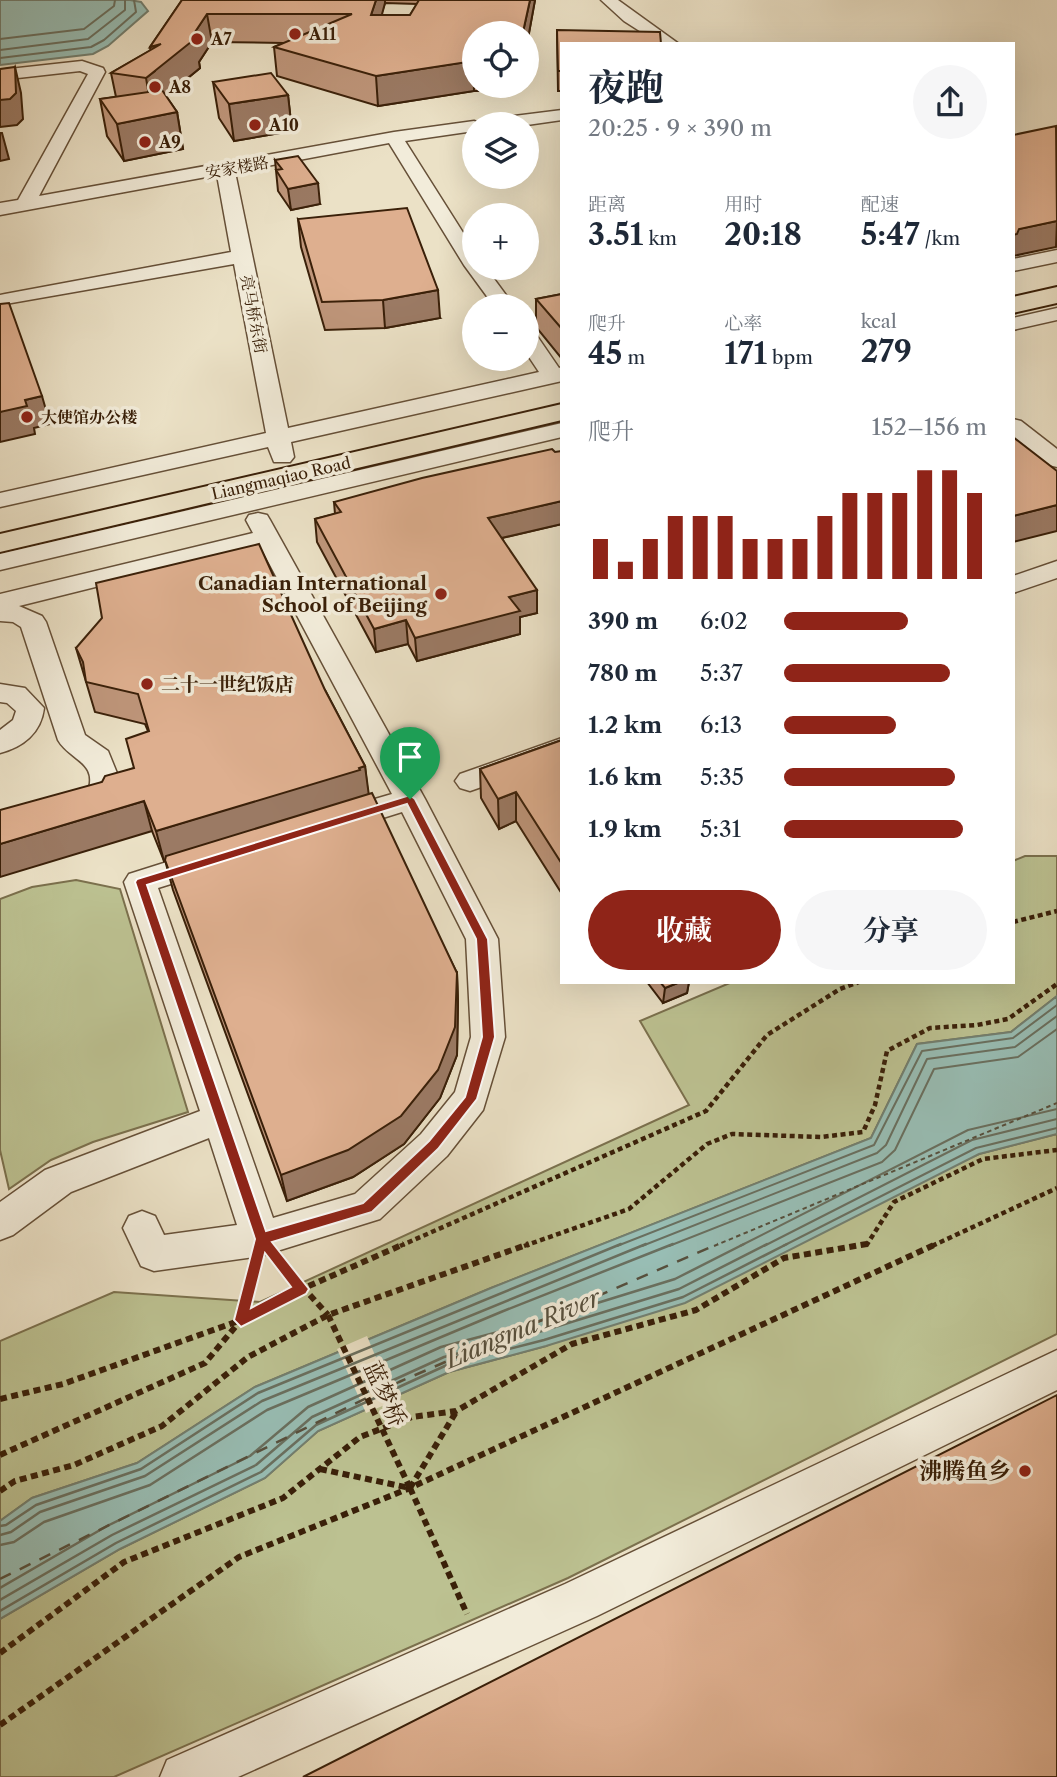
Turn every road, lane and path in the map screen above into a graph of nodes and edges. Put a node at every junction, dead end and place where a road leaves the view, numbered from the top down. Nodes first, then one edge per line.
1 (609, 0) edge
2 (668, 42) edge
3 (0, 75) edge
4 (560, 115) edge
5 (539, 118) edge
6 (462, 128) edge
7 (394, 137) junction
8 (225, 170) junction
9 (25, 204) junction
10 (0, 209) edge
11 (462, 246) edge
12 (242, 256) junction
13 (1057, 256) edge
14 (1015, 265) edge
15 (1057, 277) edge
16 (1015, 286) edge
17 (1057, 295) edge
18 (5, 300) edge
19 (1015, 305) edge
20 (1057, 314) edge
21 (1015, 324) edge
22 (539, 354) edge
23 (559, 380) edge
24 (560, 412) edge
25 (1015, 428) edge
26 (560, 430) edge
27 (280, 447) junction
28 (1057, 460) edge
29 (0, 500) edge
30 (0, 520) edge
31 (0, 543) edge
32 (0, 562) edge
33 (1057, 569) edge
34 (1015, 584) edge
35 (0, 603) edge
36 (0, 613) edge
37 (0, 693) edge
38 (0, 743) edge
39 (560, 749) edge
40 (470, 781) dead end
41 (410, 799) junction
42 (0, 829) edge
43 (307, 831) edge
44 (243, 851) edge
45 (1057, 911) edge
46 (1015, 922) edge
47 (854, 984) edge
48 (1057, 984) edge
49 (221, 1118) junction
50 (1057, 1150) edge
51 (1057, 1188) edge
52 (0, 1223) edge
53 (142, 1228) dead end
54 (261, 1239) junction
55 (302, 1289) junction
56 (328, 1315) junction
57 (241, 1320) junction
58 (1057, 1369) edge
59 (0, 1399) edge
60 (456, 1411) junction
61 (0, 1455) edge
62 (320, 1469) junction
63 (410, 1488) junction
64 (0, 1491) edge
65 (480, 1644) junction
66 (0, 1653) edge
67 (0, 1725) edge
68 (184, 1777) edge

1 - 2 street
3 - 9 street
4 - 5 street
6 - 7 street, 安家楼路
7 - 8 street, 安家楼路
7 - 11 street
8 - 9 street, 安家楼路
8 - 12 street, 亮马桥东街
9 - 10 street, 安家楼路
12 - 18 street
12 - 27 street, 亮马桥东街
13 - 14 street
15 - 16 main road
17 - 19 main road
20 - 21 street
22 - 23 street
23 - 27 main road, Liangmaqiao Road
24 - 31 main road, Liangmaqiao Road
25 - 28 street
26 - 32 street
27 - 29 street
27 - 30 main road, Liangmaqiao Road
33 - 34 street
35 - 41 street
36 - 42 street
37 - 38 street
39 - 40 street
41 - 43 street
41 - 54 street
44 - 49 street
45 - 46 path
47 - 55 path
48 - 56 path
49 - 52 street
49 - 54 street
50 - 60 path
51 - 63 path
53 - 54 street
54 - 55 path, 蓝梦桥
54 - 57 path
55 - 56 path, 蓝梦桥
55 - 57 path
56 - 63 path, 蓝梦桥, bridge
56 - 64 path
57 - 59 path
57 - 61 path
58 - 65 street
60 - 62 path
60 - 63 path
62 - 63 path
62 - 66 path
63 - 65 path, 蓝梦桥
63 - 67 path
65 - 68 street

